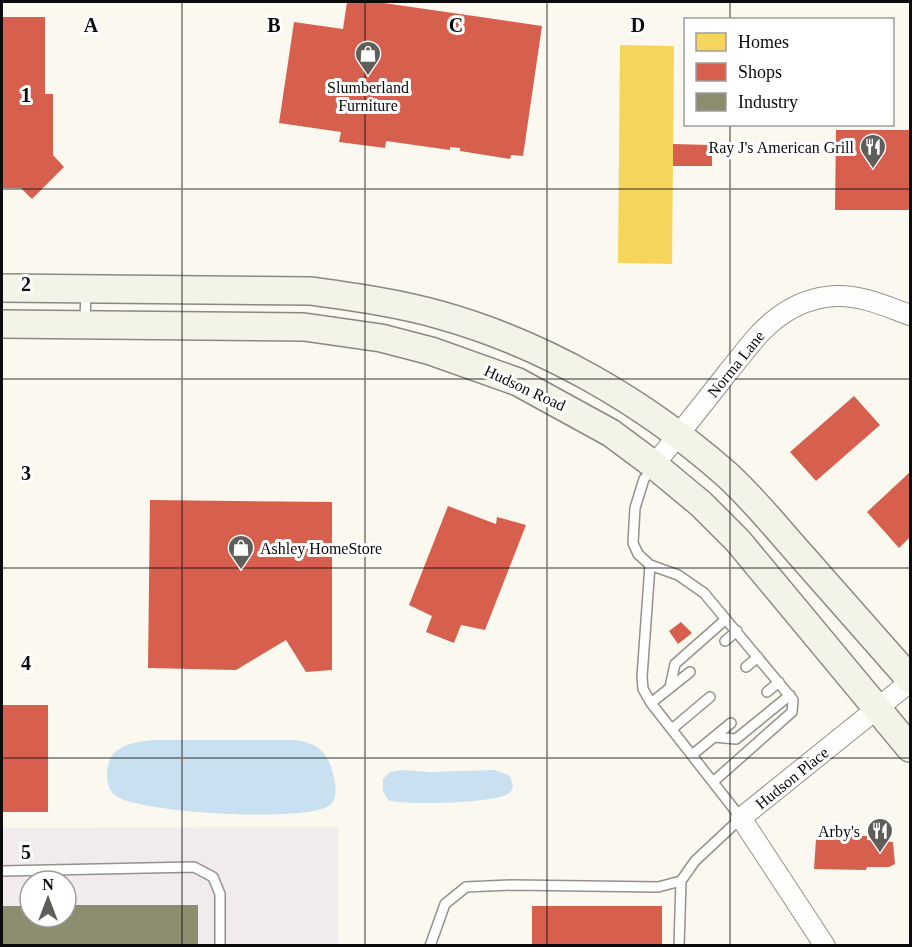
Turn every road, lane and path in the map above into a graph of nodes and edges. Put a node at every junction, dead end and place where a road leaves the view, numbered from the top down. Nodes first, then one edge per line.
1 (2, 288) edge
2 (86, 288) junction
3 (910, 315) edge
4 (2, 324) edge
5 (85, 324) junction
6 (679, 435) junction
7 (654, 465) junction
8 (650, 566) junction
9 (726, 619) junction
10 (737, 631) junction
11 (725, 641) dead end
12 (758, 657) junction
13 (746, 667) dead end
14 (690, 672) dead end
15 (910, 681) edge
16 (778, 682) junction
17 (670, 687) junction
18 (767, 692) dead end
19 (789, 695) junction
20 (710, 697) dead end
21 (651, 703) junction
22 (877, 709) junction
23 (731, 723) dead end
24 (672, 729) junction
25 (714, 737) junction
26 (910, 748) edge
27 (692, 755) junction
28 (713, 782) junction
29 (741, 818) junction
30 (2, 871) edge
31 (681, 881) junction
32 (220, 945) edge
33 (430, 945) edge
34 (679, 945) edge
35 (825, 945) edge

1 - 2 street
2 - 5 lane
2 - 6 street
3 - 6 street, Norma Lane
4 - 5 street, Hudson Road
5 - 7 street, Hudson Road
6 - 7 street, Norma Lane
6 - 15 street
7 - 8 lane
7 - 22 street, Hudson Road
8 - 9 lane
8 - 21 lane
9 - 10 lane
9 - 17 lane
10 - 11 lane
10 - 12 lane
12 - 13 lane
12 - 16 lane
14 - 17 lane
15 - 22 street
16 - 18 lane
16 - 19 lane
17 - 21 lane
19 - 25 lane
19 - 28 lane
20 - 24 lane
21 - 24 lane
22 - 26 street, Hudson Road
22 - 29 street, Hudson Place
23 - 25 lane
24 - 27 lane
25 - 27 lane
27 - 28 lane
28 - 29 lane
29 - 31 lane
29 - 35 street, Hudson Place
30 - 32 lane
31 - 33 lane
31 - 34 lane

